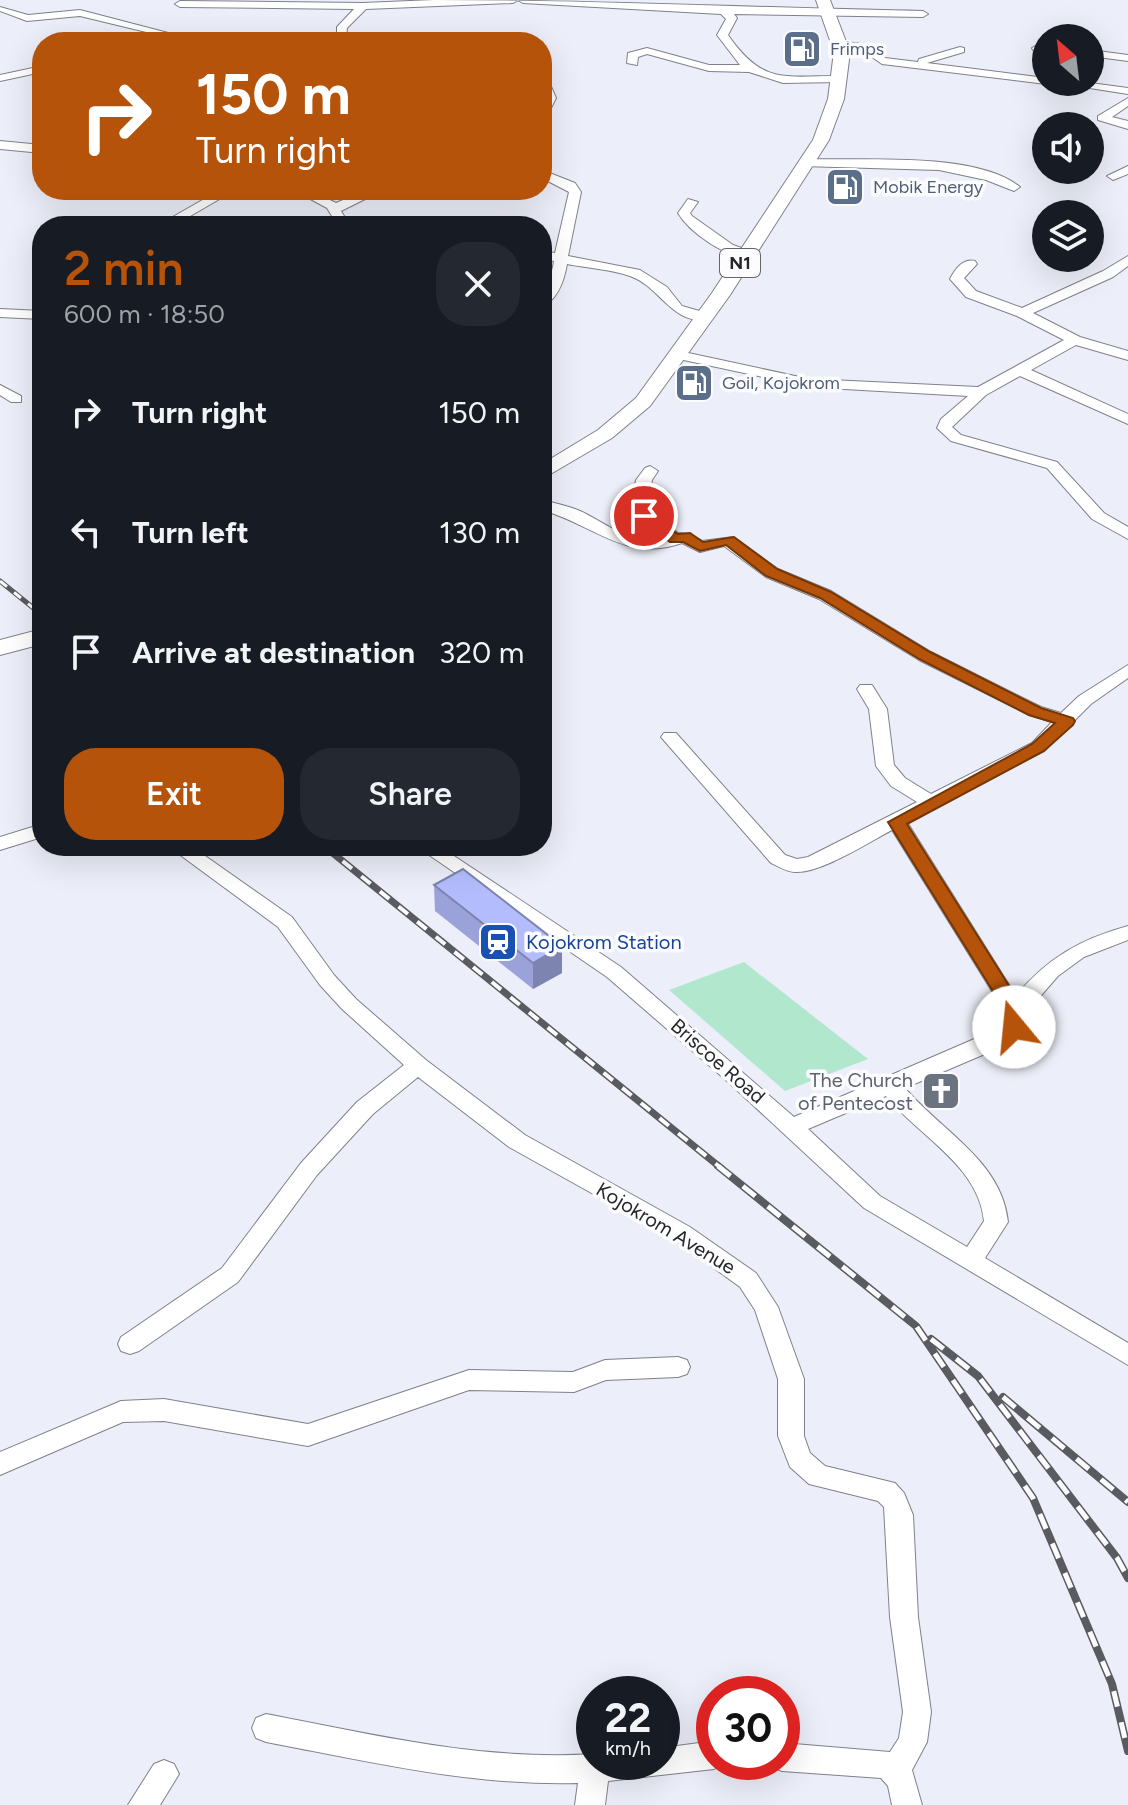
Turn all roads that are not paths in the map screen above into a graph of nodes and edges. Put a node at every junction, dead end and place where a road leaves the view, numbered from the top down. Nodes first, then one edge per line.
1 (513, 0) edge
2 (523, 0) edge
3 (453, 1) edge
4 (363, 6) junction
5 (4, 7) edge
6 (827, 7) edge
7 (724, 11) junction
8 (923, 14) dead end
9 (172, 19) edge
10 (342, 32) edge
11 (839, 44) junction
12 (960, 50) dead end
13 (1104, 55) edge
14 (1128, 58) edge
15 (633, 63) dead end
16 (908, 64) junction
17 (750, 69) junction
18 (32, 71) edge
19 (0, 78) edge
20 (839, 79) junction
21 (1032, 79) edge
22 (1104, 89) edge
23 (1127, 92) edge
24 (1128, 125) edge
25 (0, 145) edge
26 (32, 148) edge
27 (806, 163) junction
28 (1128, 170) edge
29 (1113, 176) dead end
30 (552, 178) edge
31 (552, 187) edge
32 (571, 187) junction
33 (1014, 187) dead end
34 (211, 200) edge
35 (318, 200) edge
36 (354, 200) edge
37 (692, 202) dead end
38 (334, 209) junction
39 (181, 216) edge
40 (338, 216) edge
41 (745, 254) junction
42 (552, 256) edge
43 (563, 258) junction
44 (1128, 260) edge
45 (970, 264) dead end
46 (552, 294) edge
47 (0, 313) edge
48 (1022, 313) junction
49 (32, 315) edge
50 (705, 317) junction
51 (1075, 340) junction
52 (679, 355) junction
53 (1128, 356) edge
54 (1021, 371) junction
55 (0, 389) edge
56 (981, 392) junction
57 (16, 399) dead end
58 (1128, 420) edge
59 (552, 467) edge
60 (650, 471) dead end
61 (552, 508) edge
62 (1128, 534) edge
63 (675, 539) junction
64 (32, 638) edge
65 (0, 648) edge
66 (1128, 670) edge
67 (866, 689) dead end
68 (1067, 721) junction
69 (670, 737) dead end
70 (932, 803) junction
71 (897, 822) junction
72 (32, 833) edge
73 (0, 844) edge
74 (192, 856) edge
75 (441, 856) edge
76 (1128, 933) edge
77 (1015, 1012) junction
78 (418, 1065) junction
79 (890, 1085) junction
80 (792, 1127) junction
81 (971, 1260) junction
82 (130, 1344) dead end
83 (1128, 1355) edge
84 (678, 1367) dead end
85 (0, 1464) edge
86 (266, 1728) dead end
87 (800, 1758) edge
88 (576, 1768) edge
89 (895, 1771) junction
90 (164, 1774) dead end
91 (593, 1780) edge
92 (143, 1805) edge
93 (590, 1805) edge
94 (907, 1805) edge

1 - 3 street
2 - 7 street
3 - 4 street
4 - 9 street
4 - 10 street
5 - 9 street
6 - 7 street
6 - 8 street
6 - 11 highway, N1
7 - 17 street
11 - 16 street
11 - 20 highway, N1
12 - 16 street
13 - 14 street
15 - 17 street
16 - 21 street
17 - 20 street
18 - 19 street
20 - 27 highway, N1
22 - 23 street
23 - 24 street
25 - 26 street
27 - 33 street
27 - 41 highway, N1
28 - 29 street
30 - 32 street
31 - 32 street
32 - 43 street
34 - 39 street
35 - 38 street
36 - 38 street
37 - 41 street
38 - 40 street
41 - 50 highway, N1
42 - 43 street
43 - 46 street
43 - 50 street
44 - 48 street
45 - 48 street
47 - 49 street
48 - 51 street
50 - 52 highway, N1
51 - 53 street
51 - 54 street
52 - 56 street
52 - 59 highway, N1
54 - 56 street
54 - 58 street
55 - 57 street
56 - 62 street
60 - 63 street
61 - 63 street
63 - 68 street
64 - 65 highway
66 - 68 street
67 - 70 street
68 - 70 street
69 - 71 street
70 - 71 street
71 - 77 street
72 - 73 street
74 - 78 street, Kojokrom Avenue
75 - 80 street, Briscoe Road
76 - 77 street
77 - 79 street
78 - 82 street
78 - 89 street, Kojokrom Avenue
79 - 80 street
79 - 81 street
80 - 81 street, Briscoe Road
81 - 83 street, Briscoe Road
84 - 85 street
86 - 88 street
87 - 89 street
89 - 94 street
90 - 92 street
91 - 93 street

